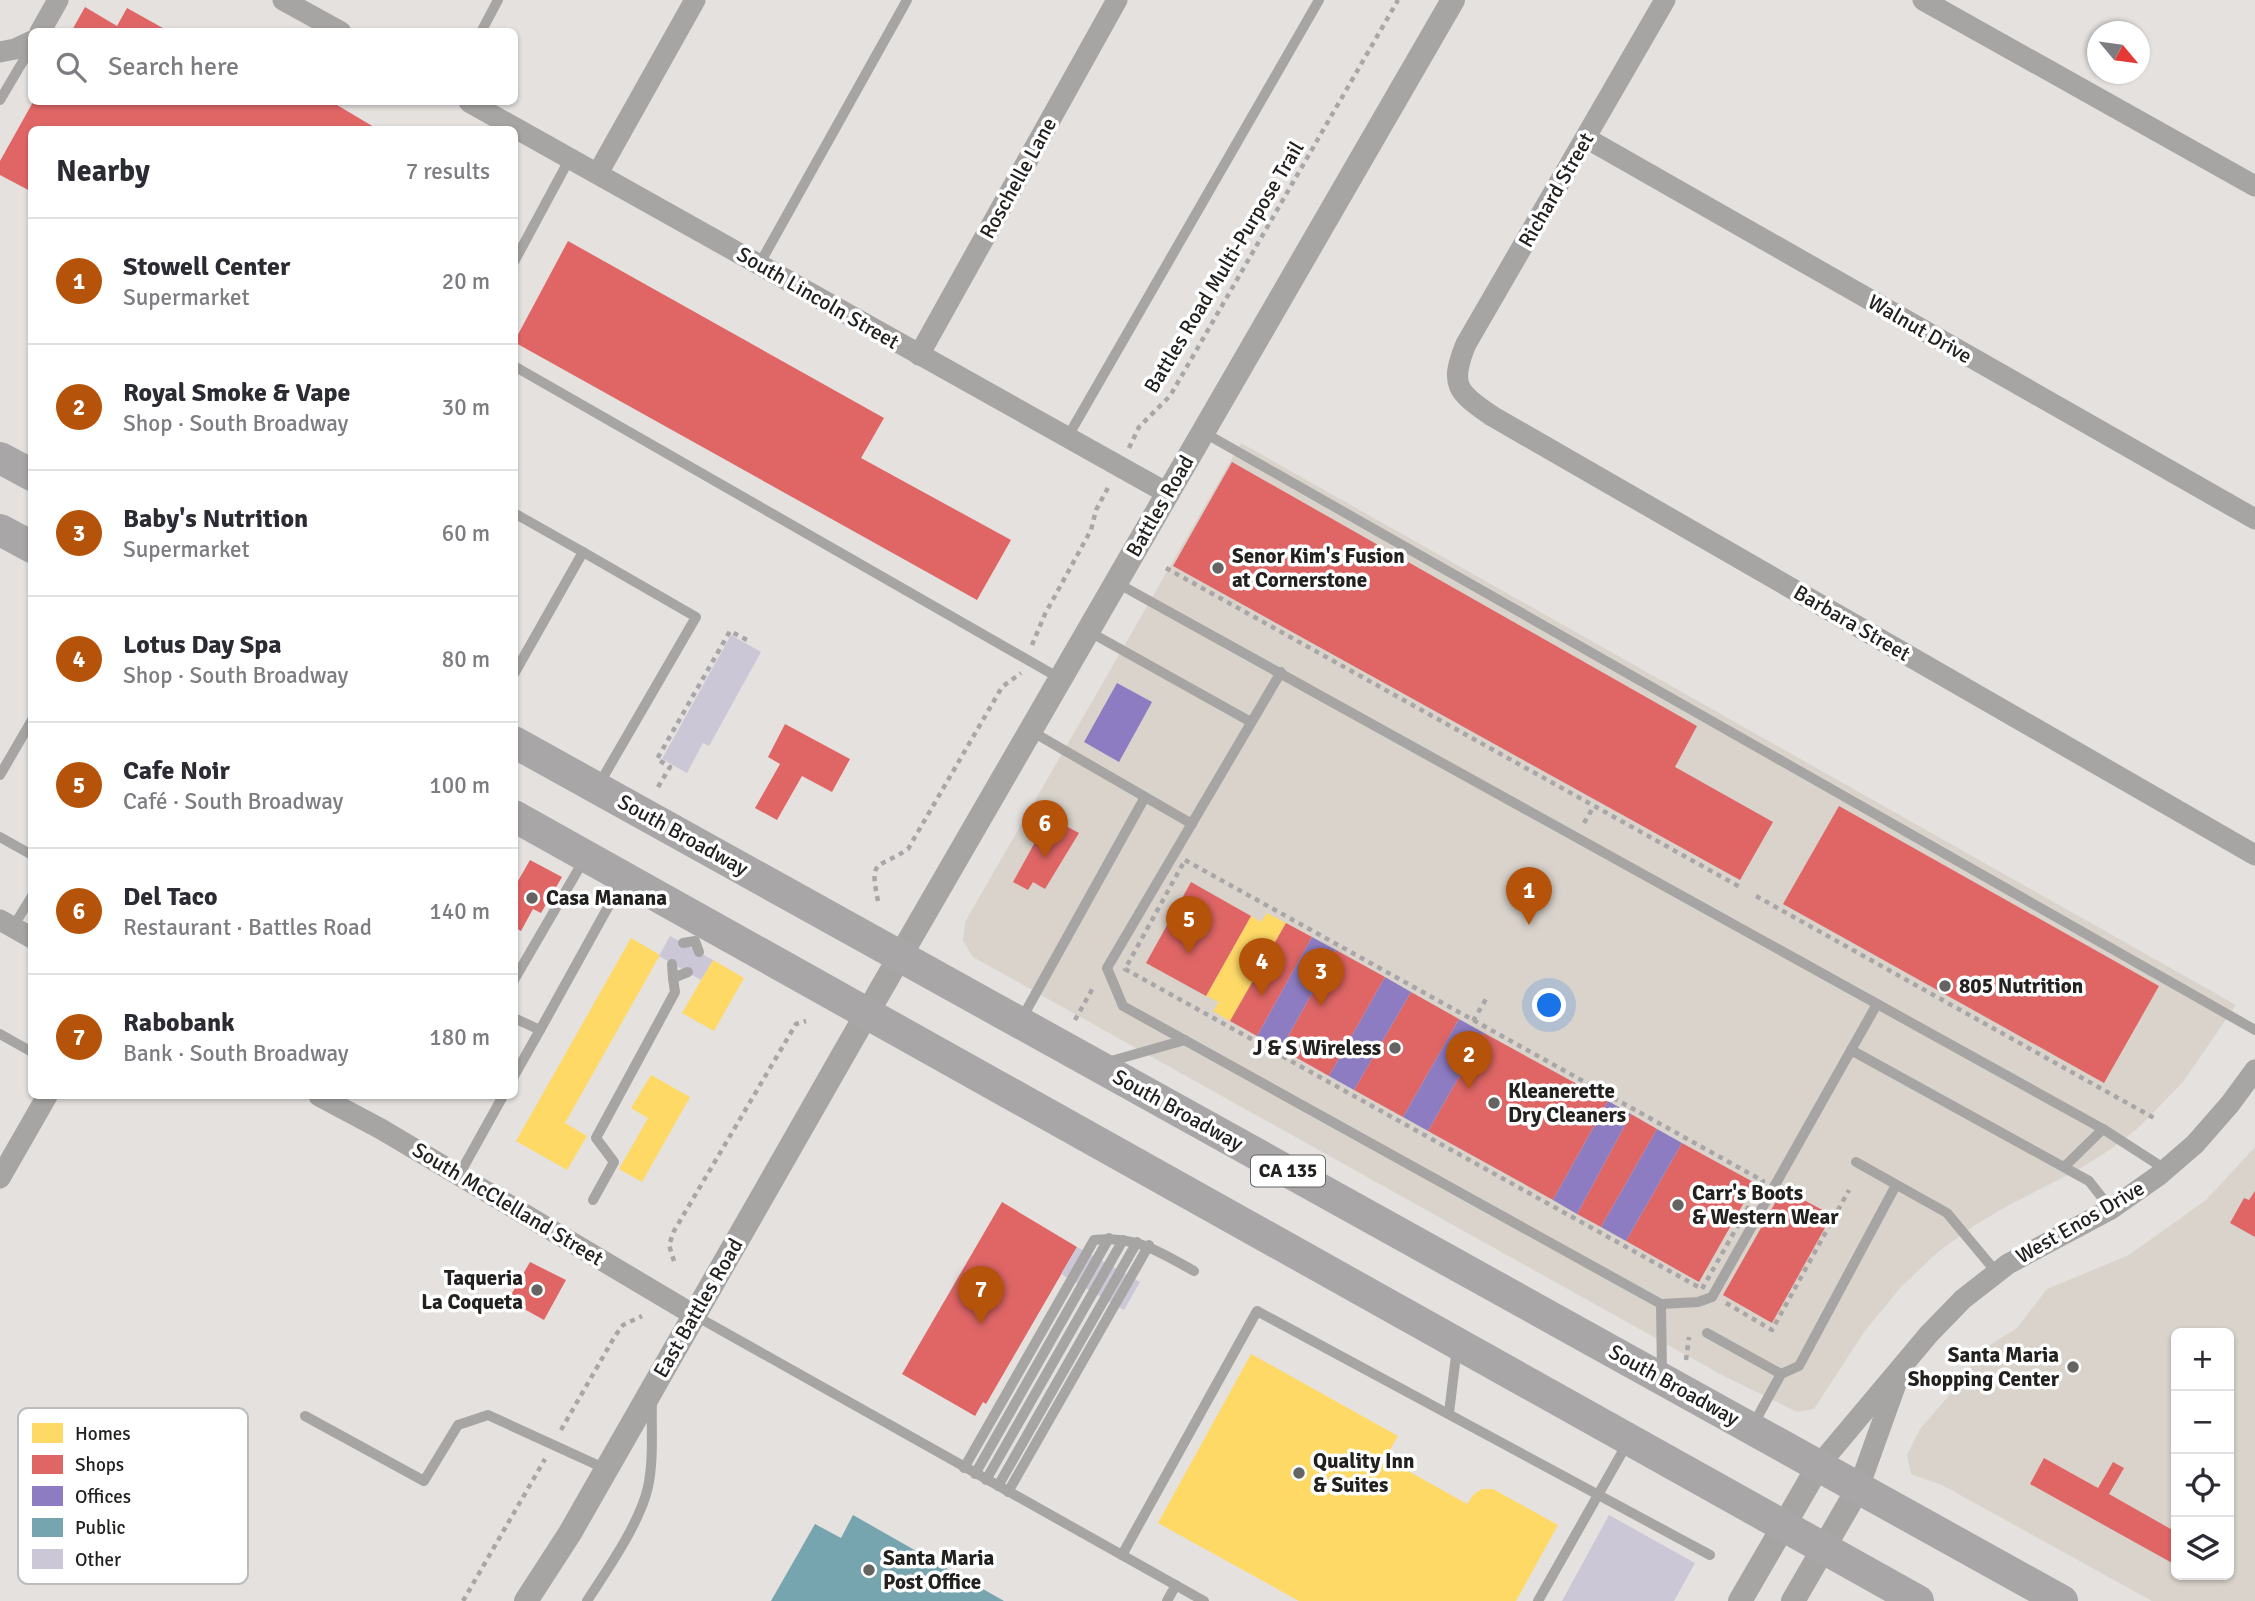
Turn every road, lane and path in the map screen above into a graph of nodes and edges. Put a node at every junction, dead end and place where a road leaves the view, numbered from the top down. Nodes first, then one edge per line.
1 (58, 0) edge
2 (285, 0) edge
3 (498, 0) edge
4 (695, 0) edge
5 (907, 0) edge
6 (1116, 0) edge
7 (1319, 0) edge
8 (1398, 0) edge
9 (1454, 0) edge
10 (1665, 0) edge
11 (1923, 0) edge
12 (42, 28) edge
13 (334, 28) edge
14 (483, 28) edge
15 (28, 45) edge
16 (0, 51) edge
17 (28, 51) edge
18 (0, 100) edge
19 (474, 105) edge
20 (512, 126) edge
21 (518, 129) edge
22 (1586, 138) junction
23 (570, 158) junction
24 (598, 173) junction
25 (2255, 186) edge
26 (518, 255) edge
27 (760, 265) junction
28 (919, 355) junction
29 (518, 368) edge
30 (1457, 383) joint
31 (1203, 432) junction
32 (1067, 438) junction
33 (0, 458) edge
34 (1119, 467) junction
35 (28, 473) edge
36 (1167, 493) junction
37 (518, 515) edge
38 (2255, 519) edge
39 (0, 530) edge
40 (28, 545) edge
41 (583, 552) junction
42 (1166, 568) dead end
43 (1116, 582) junction
44 (1088, 631) junction
45 (747, 640) dead end
46 (1026, 659) junction
47 (518, 667) edge
48 (1281, 673) junction
49 (1061, 679) junction
50 (1251, 722) junction
51 (28, 727) edge
52 (1031, 731) junction
53 (518, 744) edge
54 (0, 775) edge
55 (659, 787) dead end
56 (597, 788) junction
57 (1145, 797) junction
58 (1594, 806) junction
59 (518, 818) edge
60 (1192, 824) junction
61 (1582, 827) dead end
62 (0, 837) edge
63 (28, 853) edge
64 (2255, 855) edge
65 (586, 856) junction
66 (1185, 860) dead end
67 (625, 877) junction
68 (1740, 887) dead end
69 (1756, 896) dead end
70 (878, 901) dead end
71 (28, 904) edge
72 (15, 928) edge
73 (901, 956) junction
74 (672, 964) dead end
75 (1125, 969) dead end
76 (688, 972) dead end
77 (518, 973) edge
78 (673, 978) junction
79 (1094, 986) dead end
80 (1486, 999) dead end
81 (1877, 1004) junction
82 (867, 1013) junction
83 (518, 1020) edge
84 (1075, 1020) dead end
85 (806, 1021) dead end
86 (1474, 1021) junction
87 (1020, 1023) junction
88 (540, 1030) junction
89 (2255, 1030) edge
90 (0, 1034) edge
91 (1185, 1040) junction
92 (28, 1050) edge
93 (1851, 1050) junction
94 (1096, 1065) junction
95 (518, 1069) edge
96 (2255, 1070) edge
97 (45, 1099) edge
98 (324, 1099) edge
99 (501, 1099) edge
100 (2154, 1118) dead end
101 (2102, 1129) junction
102 (1856, 1162) dead end
103 (2064, 1167) junction
104 (2165, 1169) junction
105 (459, 1175) junction
106 (0, 1178) edge
107 (1896, 1185) junction
108 (1849, 1190) dead end
109 (593, 1200) dead end
110 (2111, 1209) junction
111 (1123, 1240) junction
112 (1138, 1242) junction
113 (1149, 1245) junction
114 (674, 1261) dead end
115 (1194, 1271) dead end
116 (1997, 1273) junction
117 (1722, 1301) dead end
118 (1661, 1304) junction
119 (694, 1315) junction
120 (1707, 1333) dead end
121 (1458, 1344) junction
122 (1901, 1370) junction
123 (1781, 1374) junction
124 (1662, 1378) junction
125 (653, 1387) junction
126 (1448, 1413) junction
127 (305, 1416) dead end
128 (1752, 1428) junction
129 (1629, 1440) junction
130 (1819, 1465) junction
131 (607, 1469) junction
132 (970, 1471) junction
133 (986, 1480) junction
134 (1859, 1488) junction
135 (1003, 1489) junction
136 (1599, 1494) junction
137 (1784, 1527) junction
138 (1823, 1548) junction
139 (1122, 1555) junction
140 (1710, 1556) dead end
141 (1176, 1585) junction
142 (526, 1601) edge
143 (587, 1601) edge
144 (1167, 1601) edge
145 (1204, 1601) edge
146 (1538, 1601) edge
147 (1740, 1601) edge
148 (1793, 1601) edge
149 (1918, 1601) edge
150 (2062, 1601) edge

1 - 12 street
2 - 13 street
3 - 14 lane
4 - 24 street
5 - 27 lane
6 - 28 street, Roschelle Lane
7 - 32 lane
8 - 34 path, Battles Road Multi-Purpose Trail
9 - 31 street, Battles Road
10 - 22 street, Richard Street
11 - 25 street
15 - 16 street
17 - 18 lane
19 - 20 street, South Lincoln Street
21 - 23 street, South Lincoln Street
22 - 30 street, Richard Street
22 - 38 street, Walnut Drive
23 - 24 street, South Lincoln Street
23 - 26 lane
24 - 27 street, South Lincoln Street
27 - 28 street, South Lincoln Street
28 - 32 street, South Lincoln Street
29 - 46 lane
30 - 64 street, Barbara Street
31 - 36 street, Battles Road
31 - 89 lane
32 - 34 street, South Lincoln Street
33 - 35 main road
34 - 36 street, South Lincoln Street
34 - 46 path, Battles Road Multi-Purpose Trail
36 - 43 street, Battles Road
37 - 41 lane
39 - 40 main road
41 - 47 lane
41 - 56 lane
42 - 58 path
43 - 44 street, Battles Road
43 - 48 lane
44 - 49 street, Battles Road
44 - 50 lane
45 - 55 path
46 - 49 lane
46 - 70 path, Battles Road Multi-Purpose Trail
48 - 50 lane
48 - 81 lane
49 - 52 street, Battles Road
50 - 60 lane
51 - 54 lane
52 - 57 lane
52 - 73 street, Battles Road
53 - 56 main road, South Broadway / CA 135
56 - 73 main road, South Broadway / CA 135
57 - 60 lane
57 - 87 lane
58 - 61 path
58 - 68 path
59 - 65 main road
60 - 91 lane
62 - 63 lane
65 - 67 main road
65 - 77 lane
66 - 86 path
67 - 82 main road
67 - 88 lane
69 - 100 path
71 - 72 lane
73 - 82 street, Battles Road
73 - 87 main road, South Broadway / CA 135
74 - 78 lane
75 - 86 path
76 - 78 lane
78 - 109 lane
79 - 84 path
80 - 86 path
81 - 93 lane
81 - 101 lane
82 - 119 street, East Battles Road
82 - 121 main road
83 - 88 lane
85 - 114 path
87 - 94 main road, South Broadway / CA 135
88 - 95 lane
90 - 92 lane
91 - 94 lane
91 - 118 lane
93 - 103 lane
93 - 118 lane
94 - 124 main road, South Broadway / CA 135
96 - 104 street, West Enos Drive
97 - 106 street
98 - 105 street, South McClelland Street
99 - 105 lane
101 - 103 lane
101 - 104 lane
102 - 107 lane
103 - 110 lane
104 - 110 street, West Enos Drive
105 - 119 street, South McClelland Street
107 - 116 lane
107 - 123 lane
108 - 117 path
110 - 116 street, West Enos Drive
111 - 112 lane
111 - 132 lane
111 - 133 lane
112 - 113 lane
112 - 135 lane
113 - 115 lane
113 - 135 lane
116 - 122 street, West Enos Drive
118 - 124 lane
119 - 125 street, East Battles Road
119 - 132 lane
120 - 123 lane
121 - 126 lane
121 - 129 main road
122 - 130 street, West Enos Drive
122 - 134 street, West Enos Drive
123 - 128 lane
124 - 128 main road, South Broadway / CA 135
125 - 131 street, East Battles Road
125 - 143 lane
126 - 136 lane
126 - 139 lane
127 - 131 lane
128 - 130 main road, South Broadway / CA 135
129 - 136 lane
129 - 137 main road
130 - 134 main road, South Broadway / CA 135
130 - 137 street
131 - 142 street, East Battles Road
132 - 133 lane
133 - 135 lane
134 - 138 street
134 - 150 main road, South Broadway / CA 135
135 - 139 lane
136 - 140 lane
136 - 146 lane
137 - 138 main road
137 - 147 street
138 - 148 street
138 - 149 main road
139 - 141 lane
141 - 144 lane
141 - 145 lane

